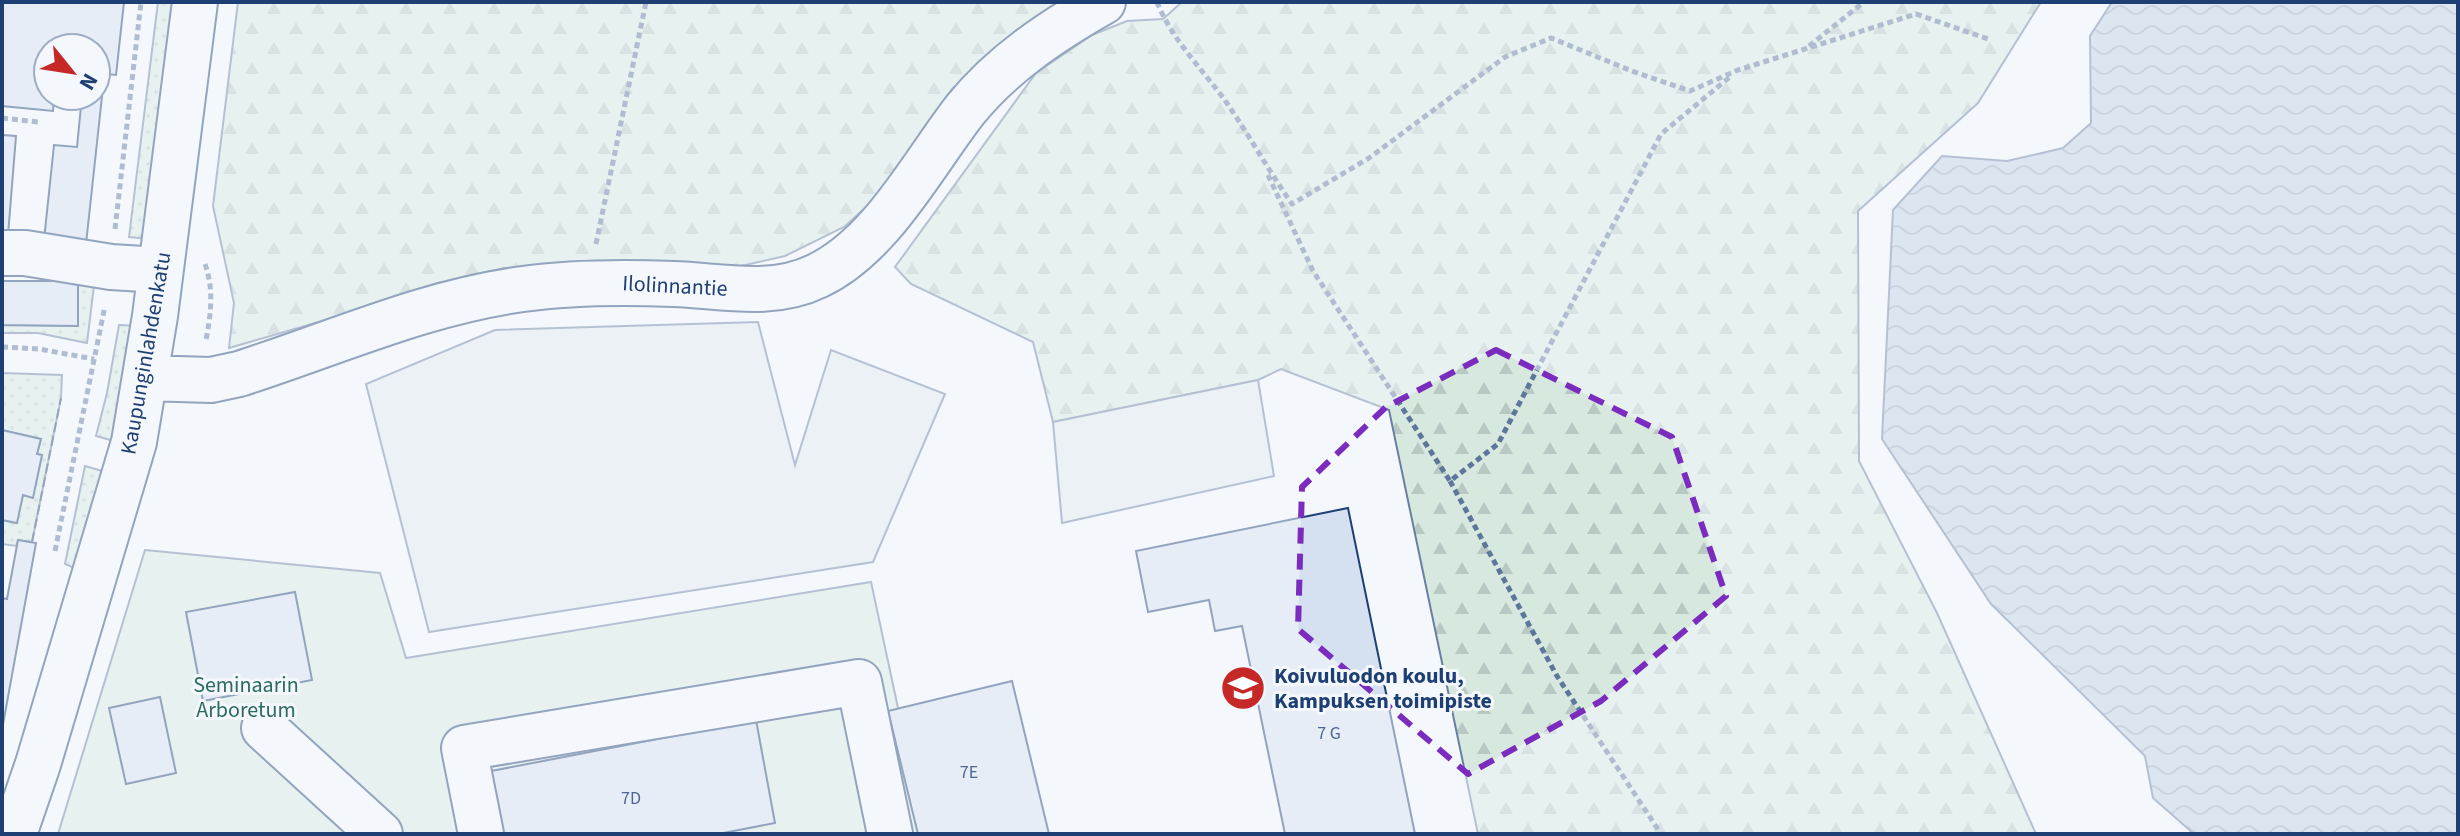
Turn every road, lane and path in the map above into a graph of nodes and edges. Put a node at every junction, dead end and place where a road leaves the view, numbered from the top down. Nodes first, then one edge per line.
1 (141, 2) edge
2 (195, 2) edge
3 (646, 2) edge
4 (1103, 2) edge
5 (1157, 2) edge
6 (1864, 2) edge
7 (1991, 40) dead end
8 (1805, 49) junction
9 (1738, 70) junction
10 (2, 118) edge
11 (38, 122) dead end
12 (1263, 163) junction
13 (2, 253) edge
14 (111, 267) junction
15 (160, 270) junction
16 (592, 282) junction
17 (2, 347) edge
18 (94, 359) junction
19 (145, 378) junction
20 (1450, 481) junction
21 (54, 554) dead end
22 (264, 728) dead end
23 (14, 834) edge
24 (380, 834) edge
25 (481, 834) edge
26 (890, 834) edge
27 (1661, 834) edge

1 - 14 path
2 - 15 street, Kaupunginlahdenkatu
3 - 16 path
4 - 16 street, Ilolinnantie
5 - 12 path
6 - 8 path
7 - 8 path
8 - 9 path
9 - 12 path
9 - 20 path
10 - 11 path
12 - 20 path
13 - 14 street
14 - 15 street
14 - 18 path
15 - 19 street, Kaupunginlahdenkatu
16 - 19 street, Ilolinnantie
17 - 18 path
18 - 21 path
19 - 23 street, Kaupunginlahdenkatu
20 - 27 path
22 - 24 street
25 - 26 street

